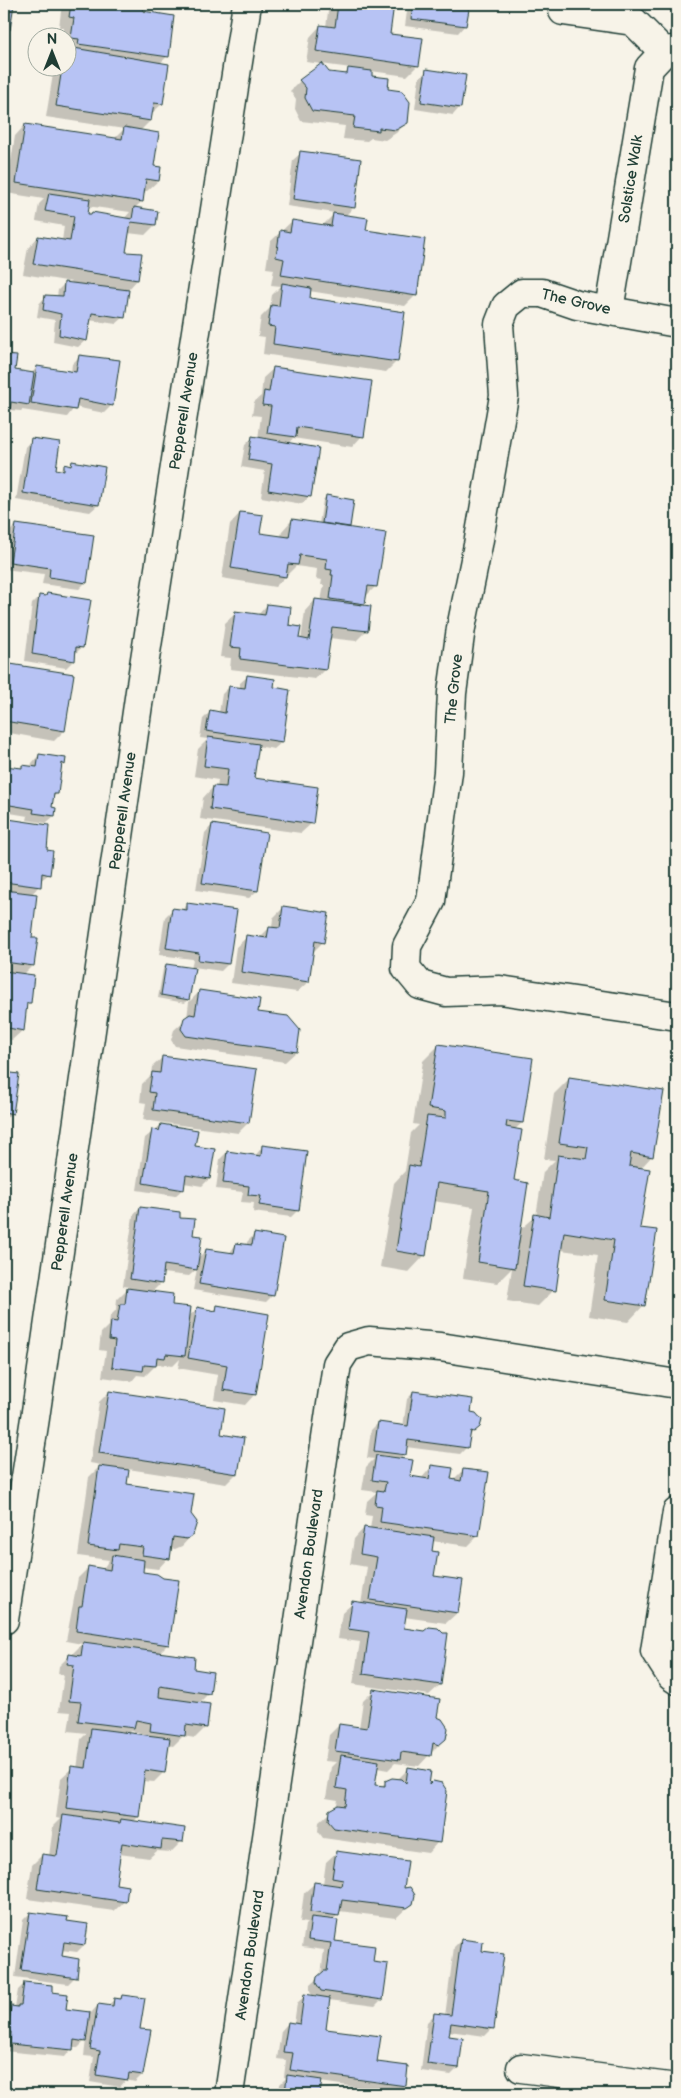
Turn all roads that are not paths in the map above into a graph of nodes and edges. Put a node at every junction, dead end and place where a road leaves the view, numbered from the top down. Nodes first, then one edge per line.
1 (247, 4) edge
2 (563, 11) dead end
3 (671, 51) edge
4 (609, 310) junction
5 (677, 323) edge
6 (677, 1016) edge
7 (677, 1384) edge
8 (677, 1512) edge
9 (4, 1620) edge
10 (677, 1680) edge
11 (521, 2068) dead end
12 (608, 2087) edge
13 (677, 2088) edge
14 (229, 2094) edge

1 - 9 street, Pepperell Avenue
2 - 3 street, Solstice Walk
3 - 4 street, Solstice Walk
4 - 5 street, The Grove
4 - 6 street, The Grove
7 - 14 street, Avendon Boulevard
8 - 10 street
11 - 12 street
12 - 13 street

